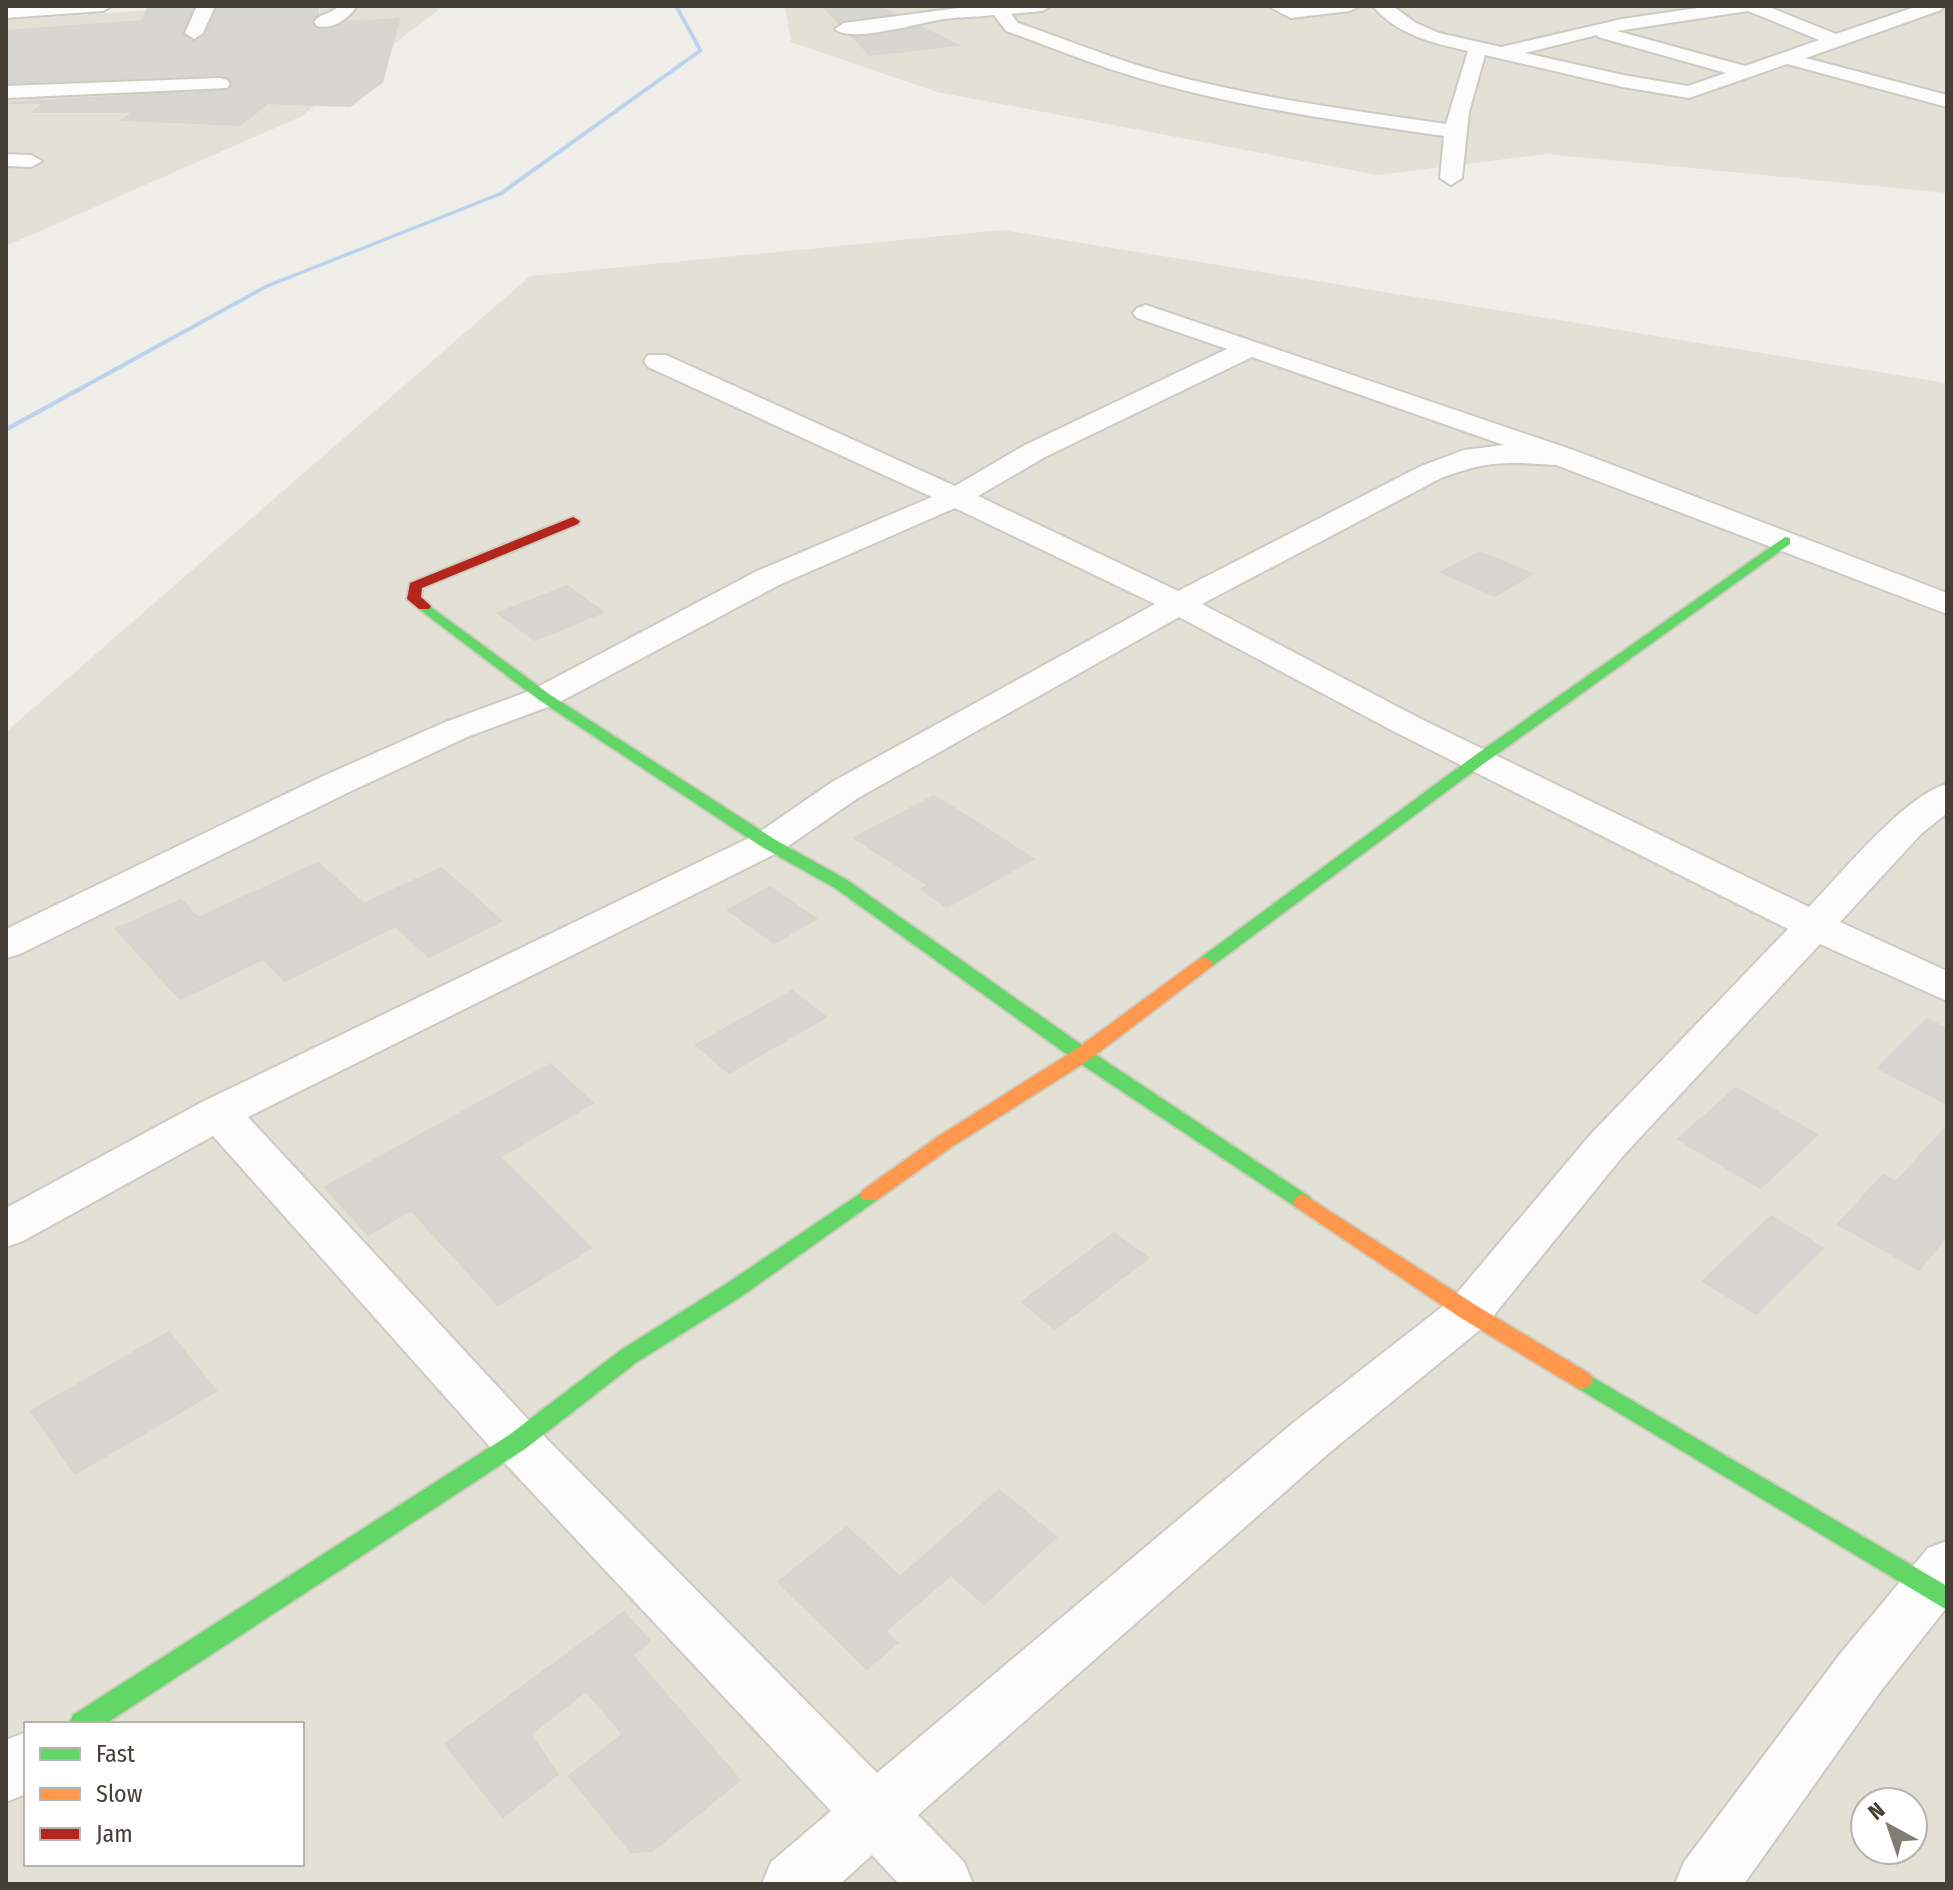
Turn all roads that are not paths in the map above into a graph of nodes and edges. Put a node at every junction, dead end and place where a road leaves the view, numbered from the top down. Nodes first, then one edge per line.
1 (103, 6) edge
2 (206, 6) edge
3 (348, 6) edge
4 (1042, 6) edge
5 (1277, 6) edge
6 (1350, 6) edge
7 (1382, 6) edge
8 (1750, 6) edge
9 (998, 9) junction
10 (940, 10) edge
11 (6, 13) edge
12 (1934, 16) edge
13 (323, 22) dead end
14 (1598, 22) junction
15 (844, 29) dead end
16 (194, 33) dead end
17 (1837, 41) junction
18 (1478, 48) junction
19 (1501, 53) junction
20 (1789, 59) junction
21 (1748, 73) junction
22 (220, 84) dead end
23 (6, 92) edge
24 (1947, 101) edge
25 (1453, 131) junction
26 (6, 160) edge
27 (31, 161) dead end
28 (1451, 178) dead end
29 (1146, 313) dead end
30 (1248, 349) junction
31 (657, 361) dead end
32 (1566, 457) junction
33 (956, 497) junction
34 (573, 521) dead end
35 (1785, 541) junction
36 (1180, 604) junction
37 (1947, 604) edge
38 (544, 697) junction
39 (1480, 759) junction
40 (1947, 795) edge
41 (768, 843) junction
42 (1813, 925) junction
43 (6, 945) edge
44 (1947, 987) edge
45 (1082, 1055) junction
46 (218, 1113) junction
47 (6, 1229) edge
48 (1469, 1312) junction
49 (517, 1442) junction
50 (1941, 1584) edge
51 (85, 1722) edge
52 (24, 1761) edge
53 (6, 1773) edge
54 (876, 1812) junction
55 (793, 1884) edge
56 (942, 1884) edge
57 (1706, 1884) edge

1 - 11 street
2 - 16 street
3 - 13 street
4 - 9 street
5 - 6 street
7 - 18 street
8 - 14 street
8 - 17 street
9 - 10 street
9 - 25 street
10 - 15 street
12 - 17 street
14 - 19 street
14 - 21 street
17 - 20 street
18 - 19 street
18 - 25 street
19 - 21 street
20 - 21 street
20 - 24 street
22 - 23 street
25 - 28 street
26 - 27 street
29 - 30 street
30 - 32 street
30 - 33 street
31 - 33 street
32 - 35 street
32 - 36 street
33 - 36 street
33 - 38 street
34 - 38 street
35 - 37 street
35 - 39 street
36 - 39 street
36 - 41 street
38 - 41 street
38 - 43 street
39 - 42 street
39 - 45 street
40 - 42 street
41 - 45 street
41 - 46 street
42 - 44 street
42 - 48 street
45 - 48 street
45 - 49 street
46 - 47 street
46 - 49 street
48 - 50 street
48 - 54 street
49 - 51 street
49 - 54 street
50 - 57 street
52 - 53 street
54 - 55 street
54 - 56 street

